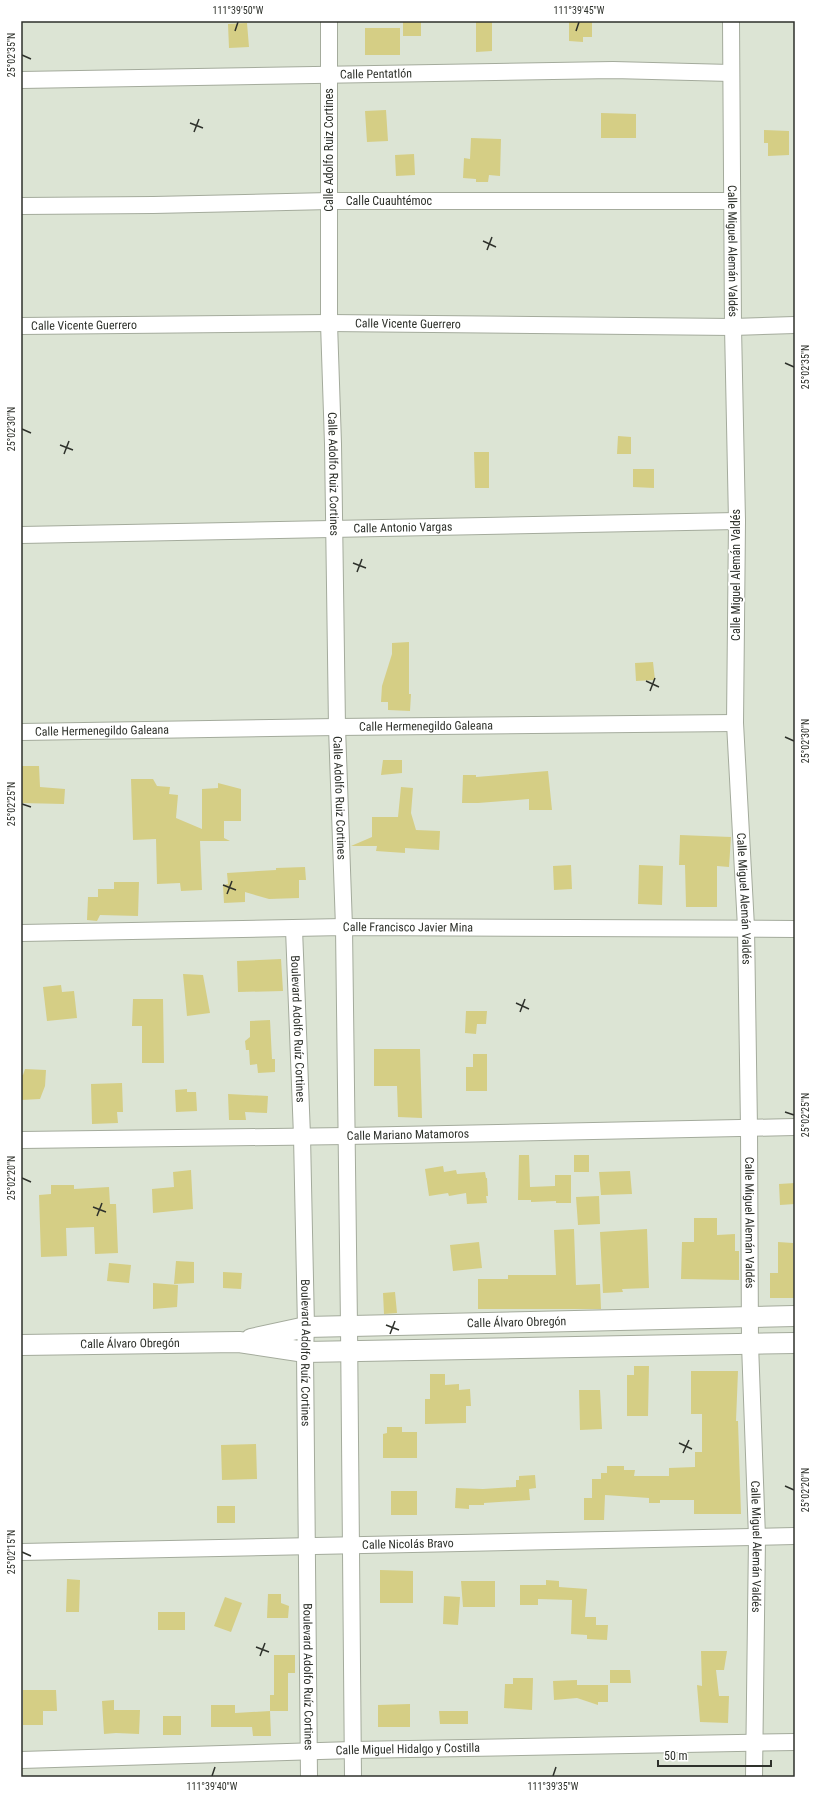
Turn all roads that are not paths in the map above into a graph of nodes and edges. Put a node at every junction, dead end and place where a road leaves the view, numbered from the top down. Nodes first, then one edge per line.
1 (329, 21) edge
2 (731, 21) edge
3 (731, 73) junction
4 (329, 74) junction
5 (21, 80) edge
6 (732, 200) junction
7 (330, 201) junction
8 (21, 206) edge
9 (329, 323) junction
10 (795, 325) edge
11 (21, 326) edge
12 (733, 327) junction
13 (737, 520) junction
14 (334, 529) junction
15 (21, 535) edge
16 (736, 723) junction
17 (337, 727) junction
18 (21, 732) edge
19 (344, 927) junction
20 (746, 927) junction
21 (795, 928) edge
22 (294, 929) junction
23 (21, 933) edge
24 (795, 1127) edge
25 (749, 1128) junction
26 (302, 1136) junction
27 (347, 1136) junction
28 (21, 1140) edge
29 (795, 1316) edge
30 (751, 1317) junction
31 (350, 1326) junction
32 (306, 1327) junction
33 (239, 1342) junction
34 (795, 1343) edge
35 (750, 1344) junction
36 (21, 1345) edge
37 (350, 1351) junction
38 (305, 1352) junction
39 (795, 1536) edge
40 (757, 1537) junction
41 (350, 1545) junction
42 (307, 1546) junction
43 (21, 1552) edge
44 (754, 1742) junction
45 (795, 1742) edge
46 (353, 1750) junction
47 (309, 1751) junction
48 (21, 1760) edge
49 (309, 1777) edge
50 (353, 1777) edge
51 (754, 1777) edge

1 - 4 street, Calle Adolfo Ruiz Cortines
2 - 3 street, Calle Miguel Alemán Valdés
3 - 4 street, Calle Pentatlón
3 - 6 street, Calle Miguel Alemán Valdés
4 - 5 street, Calle Pentatlón
4 - 7 street, Calle Adolfo Ruiz Cortines
6 - 7 street, Calle Cuauhtémoc
6 - 12 street, Calle Miguel Alemán Valdés
7 - 8 street, Calle Cuauhtémoc
7 - 9 street, Calle Adolfo Ruiz Cortines
9 - 11 street, Calle Vicente Guerrero
9 - 12 street, Calle Vicente Guerrero
9 - 14 street, Calle Adolfo Ruiz Cortines
10 - 12 street, Calle Vicente Guerrero
12 - 13 street, Calle Miguel Alemán Valdés
13 - 14 street, Calle Antonio Vargas
13 - 16 street, Calle Miguel Alemán Valdés
14 - 15 street, Calle Antonio Vargas
14 - 17 street, Calle Adolfo Ruiz Cortines
16 - 17 street, Calle Hermenegildo Galeana
16 - 20 street, Calle Miguel Alemán Valdés
17 - 18 street, Calle Hermenegildo Galeana
17 - 19 street, Calle Adolfo Ruiz Cortines
19 - 20 street, Calle Francisco Javier Mina
19 - 22 street, Calle Francisco Javier Mina
19 - 27 street, Calle Adolfo Ruiz Cortines
20 - 21 street, Calle Francisco Javier Mina
20 - 25 street, Calle Miguel Alemán Valdés
22 - 23 street, Calle Francisco Javier Mina
22 - 26 street, Boulevard Adolfo Ruíz Cortines
24 - 25 street, Calle Mariano Matamoros
25 - 27 street, Calle Mariano Matamoros
25 - 30 street, Calle Miguel Alemán Valdés
26 - 27 street, Calle Mariano Matamoros
26 - 28 street, Calle Mariano Matamoros
26 - 32 street, Boulevard Adolfo Ruíz Cortines
27 - 31 street, Calle Adolfo Ruiz Cortines
29 - 30 street, Calle Álvaro Obregón
30 - 31 street, Calle Álvaro Obregón
30 - 35 street, Calle Miguel Alemán Valdés
31 - 32 street, Calle Álvaro Obregón
31 - 37 street
32 - 33 street, Calle Álvaro Obregón
32 - 38 street, Boulevard Adolfo Ruíz Cortines
33 - 36 street, Calle Álvaro Obregón
33 - 38 street, Calle Álvaro Obregón
34 - 35 street, Calle Álvaro Obregón
35 - 37 street, Calle Álvaro Obregón
35 - 40 street, Calle Miguel Alemán Valdés
37 - 38 street, Calle Álvaro Obregón
37 - 41 street
38 - 42 street, Boulevard Adolfo Ruíz Cortines
39 - 40 street, Calle Nicolás Bravo
40 - 41 street, Calle Nicolás Bravo
40 - 44 street, Calle Miguel Alemán Valdés
41 - 42 street, Calle Nicolás Bravo
41 - 46 street
42 - 43 street, Calle Nicolás Bravo
42 - 47 street, Boulevard Adolfo Ruíz Cortines
44 - 45 street, Calle Miguel Hidalgo y Costilla
44 - 46 street, Calle Miguel Hidalgo y Costilla
44 - 51 street, Calle Miguel Alemán Valdés
46 - 47 street, Calle Miguel Hidalgo y Costilla
46 - 50 street
47 - 48 street, Calle Miguel Hidalgo y Costilla
47 - 49 street, Boulevard Adolfo Ruíz Cortines

